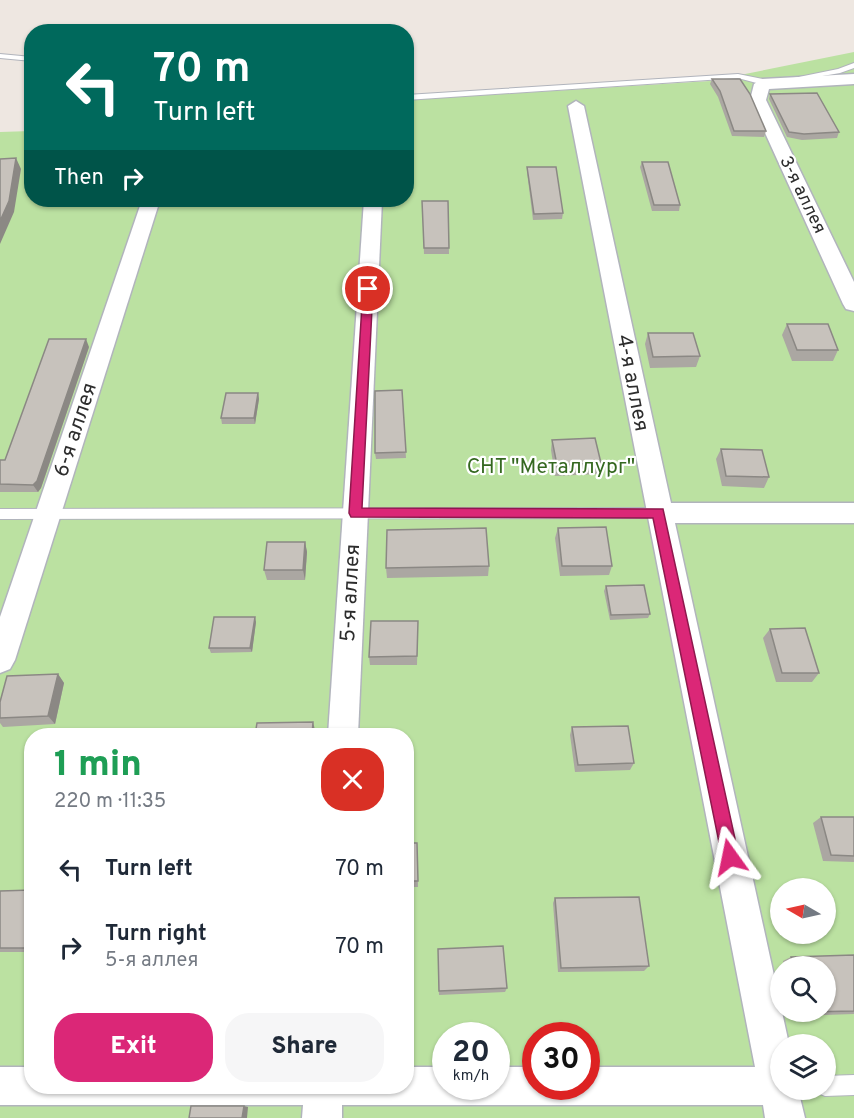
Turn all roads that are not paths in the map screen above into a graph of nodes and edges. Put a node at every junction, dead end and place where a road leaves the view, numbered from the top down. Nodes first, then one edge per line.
1 (0, 56) edge
2 (24, 58) edge
3 (854, 65) edge
4 (854, 79) edge
5 (762, 84) junction
6 (414, 97) edge
7 (576, 106) dead end
8 (149, 207) edge
9 (373, 207) edge
10 (854, 304) edge
11 (356, 513) junction
12 (659, 513) junction
13 (854, 513) edge
14 (0, 514) edge
15 (48, 514) junction
16 (0, 660) edge
17 (343, 728) edge
18 (770, 1044) edge
19 (854, 1085) edge
20 (0, 1086) edge
21 (24, 1086) edge
22 (836, 1086) edge
23 (414, 1088) edge
24 (324, 1094) edge
25 (770, 1097) edge
26 (322, 1118) edge

1 - 2 lane
3 - 5 lane
4 - 5 street
5 - 6 lane
5 - 10 street, 3-я аллея
7 - 12 street, 4-я аллея
8 - 15 street, 6-я аллея
9 - 11 street, 5-я аллея
11 - 12 lane
11 - 15 lane
11 - 17 street, 5-я аллея
12 - 13 street
12 - 18 street, 4-я аллея
14 - 15 lane
15 - 16 street, 6-я аллея
19 - 22 lane
20 - 21 street
23 - 25 street
24 - 26 street

